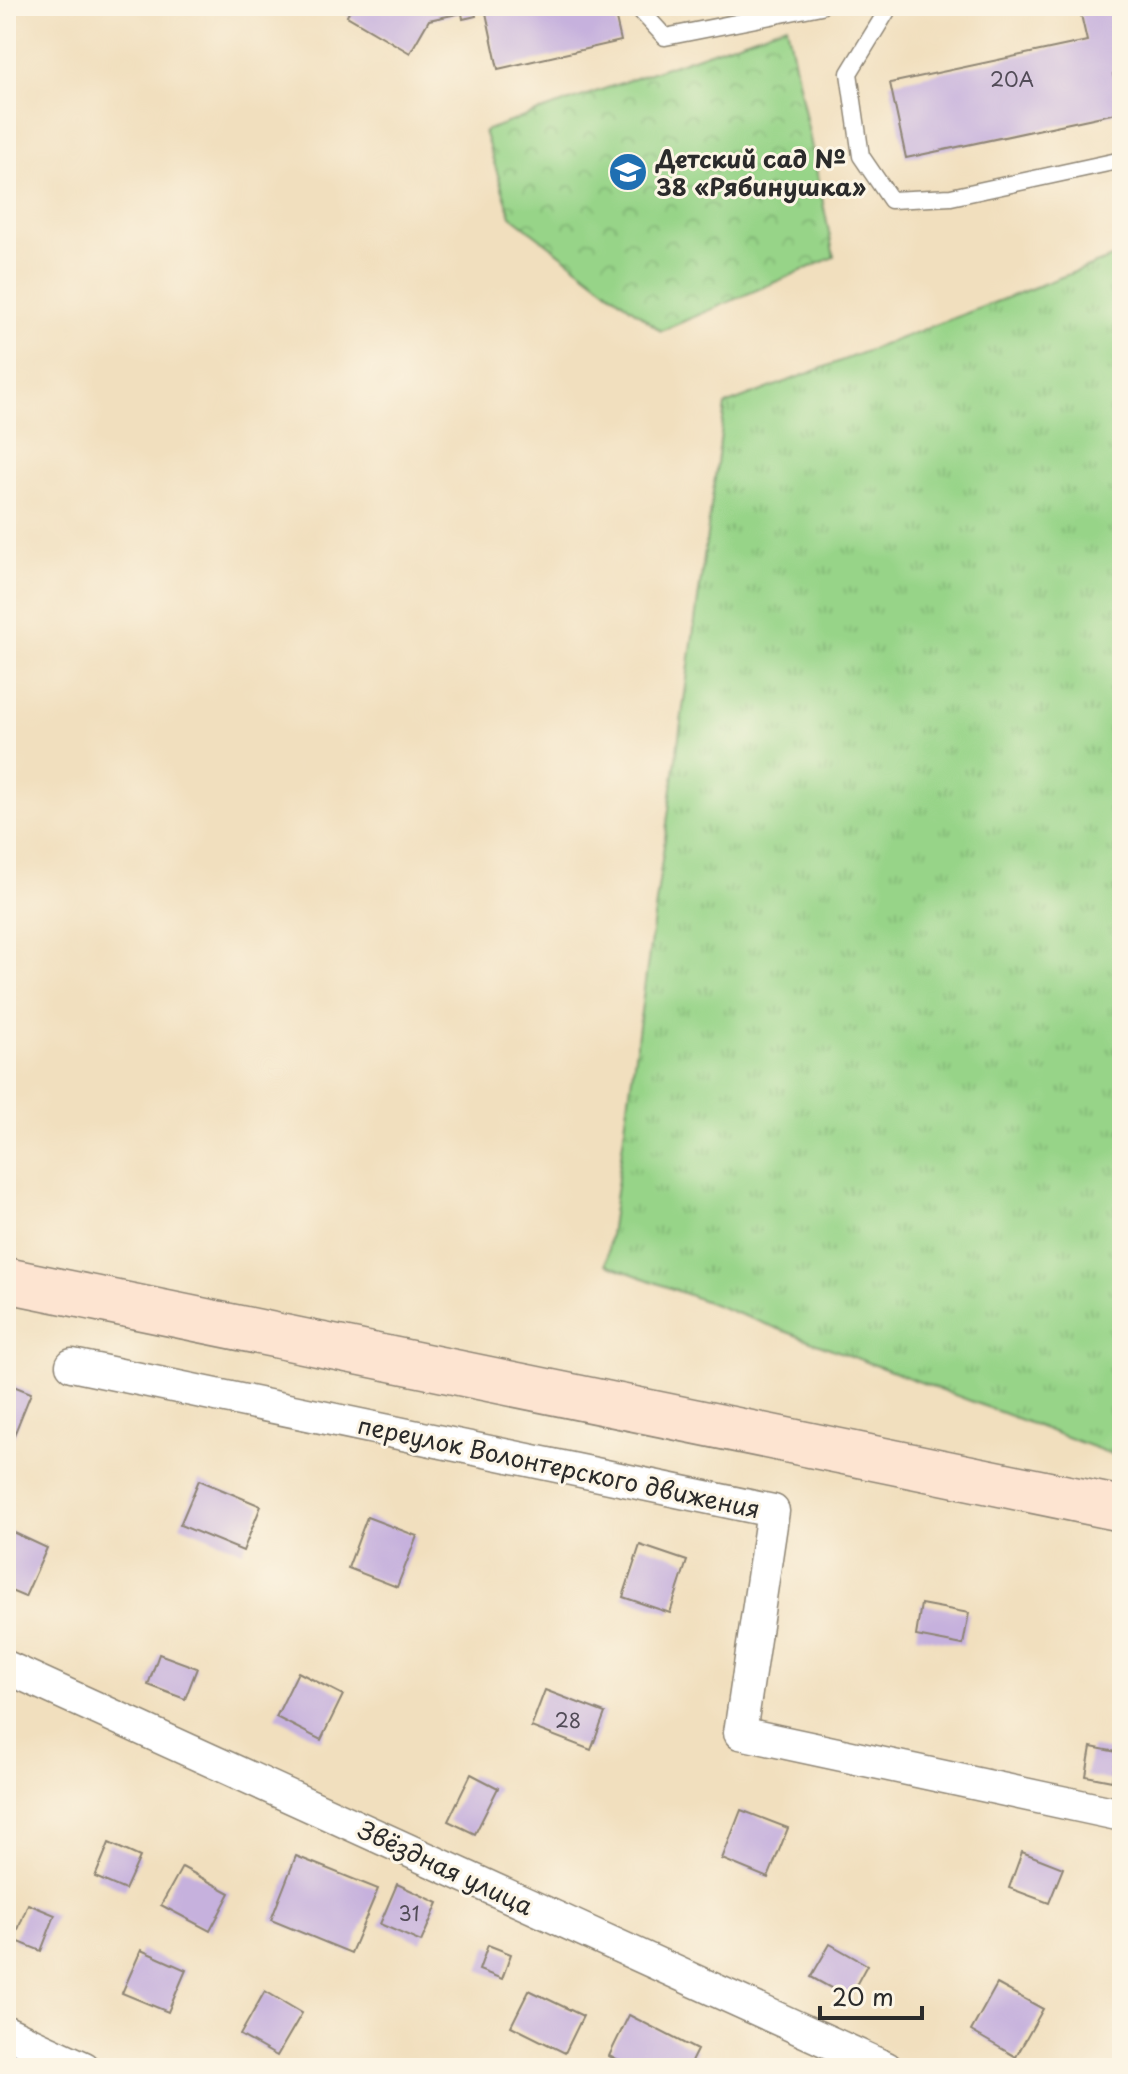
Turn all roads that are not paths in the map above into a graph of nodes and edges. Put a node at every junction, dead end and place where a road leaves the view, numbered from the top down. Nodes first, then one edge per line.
1 (821, 6) edge
2 (890, 6) edge
3 (641, 11) dead end
4 (1122, 160) edge
5 (6, 1280) edge
6 (72, 1365) dead end
7 (1122, 1509) edge
8 (6, 1667) edge
9 (1122, 1815) edge
10 (6, 2032) edge
11 (84, 2068) edge
12 (886, 2068) edge

1 - 3 lane
2 - 4 lane
5 - 7 main road
6 - 9 street, переулок Волонтерского движения
8 - 12 street, Звёздная улица
10 - 11 street

